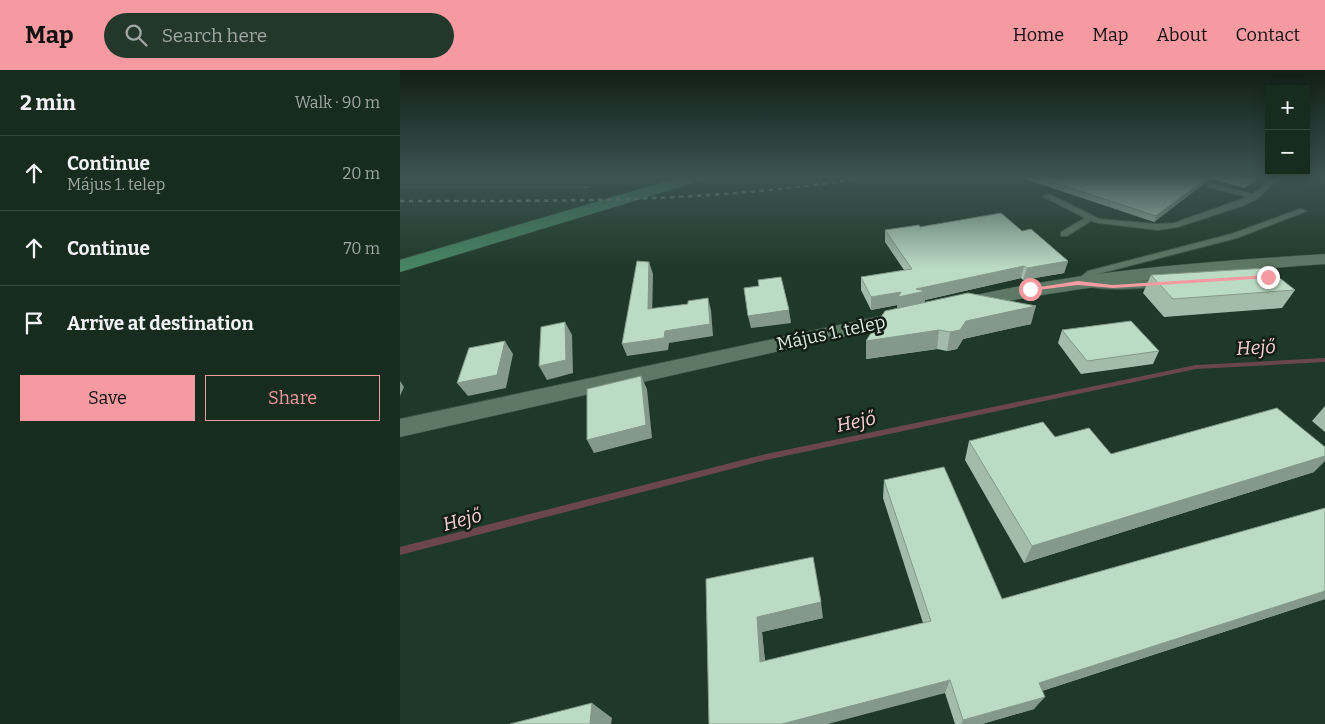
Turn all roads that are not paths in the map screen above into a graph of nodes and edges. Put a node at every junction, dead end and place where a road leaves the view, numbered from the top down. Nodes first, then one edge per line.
1 (595, 208) edge
2 (1069, 208) edge
3 (1229, 208) edge
4 (1303, 211) dead end
5 (1090, 218) junction
6 (1064, 234) dead end
7 (1325, 259) edge
8 (400, 266) edge
9 (1078, 283) junction
10 (1171, 283) edge
11 (400, 428) edge

1 - 8 street
2 - 5 lane
3 - 5 lane
4 - 9 lane
5 - 6 lane
7 - 9 street, Május 1. telep
9 - 10 lane
9 - 11 street, Május 1. telep

